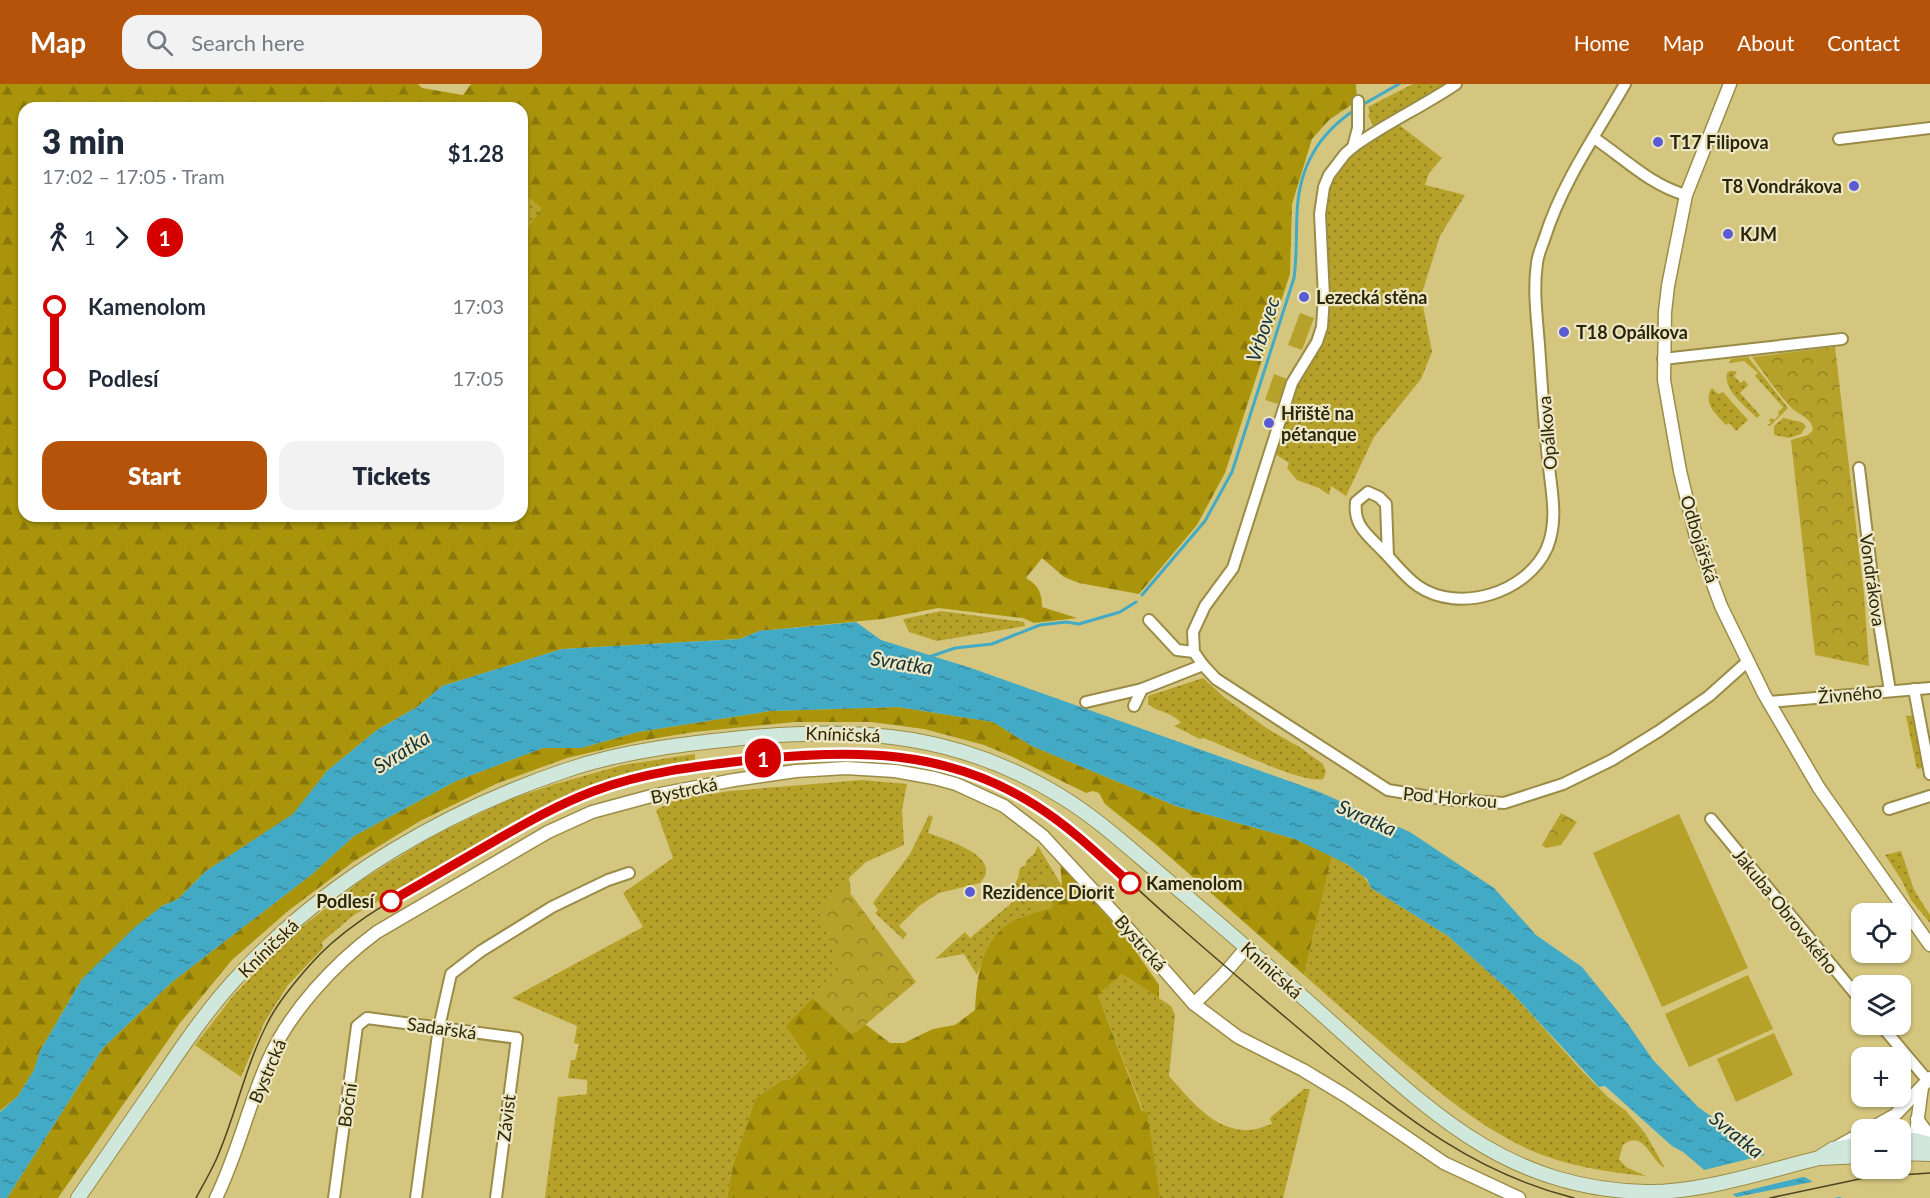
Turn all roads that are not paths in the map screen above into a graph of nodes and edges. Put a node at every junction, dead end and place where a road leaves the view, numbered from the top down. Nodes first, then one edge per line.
1 (1456, 84) edge
2 (1625, 84) edge
3 (1730, 84) edge
4 (1358, 100) dead end
5 (1930, 128) edge
6 (1594, 138) junction
7 (1839, 139) dead end
8 (1353, 147) junction
9 (1686, 195) junction
10 (1842, 339) dead end
11 (1664, 359) junction
12 (1859, 468) dead end
13 (1388, 556) junction
14 (1149, 620) dead end
15 (1194, 651) junction
16 (1748, 662) junction
17 (1203, 665) junction
18 (1930, 688) edge
19 (1142, 689) junction
20 (1914, 689) junction
21 (1890, 691) junction
22 (1086, 702) dead end
23 (1769, 702) junction
24 (1134, 706) dead end
25 (1930, 774) edge
26 (1930, 796) edge
27 (1889, 809) dead end
28 (1711, 819) dead end
29 (629, 873) dead end
30 (1930, 945) edge
31 (1247, 947) junction
32 (1851, 989) edge
33 (1194, 1004) junction
34 (368, 1018) joint
35 (439, 1027) junction
36 (1889, 1035) edge
37 (517, 1038) joint
38 (1927, 1082) edge
39 (1895, 1115) junction
40 (1888, 1119) edge
41 (1895, 1119) edge
42 (1917, 1119) junction
43 (1930, 1137) edge
44 (1851, 1139) edge
45 (1915, 1140) junction
46 (1911, 1143) edge
47 (1930, 1144) edge
48 (1851, 1146) edge
49 (1833, 1149) junction
50 (1911, 1151) edge
51 (1930, 1154) edge
52 (1851, 1157) edge
53 (1819, 1158) junction
54 (78, 1198) edge
55 (216, 1198) edge
56 (334, 1198) edge
57 (416, 1198) edge
58 (496, 1198) edge
59 (1519, 1198) edge

1 - 8 street
2 - 6 street, Opálkova
3 - 9 street, Odbojářská
4 - 8 street
5 - 7 street
6 - 9 street
6 - 13 street, Opálkova
8 - 15 street
9 - 11 street, Odbojářská
10 - 11 street
11 - 16 street, Odbojářská
12 - 21 street, Vondrákova
13 - 13 street, Opálkova
14 - 15 street
15 - 17 street, Pod Horkou
16 - 17 street, Pod Horkou
16 - 23 street, Odbojářská
17 - 19 street
18 - 20 street, Živného
19 - 22 street
19 - 24 street
20 - 21 street, Živného
20 - 25 street
21 - 23 street, Živného
23 - 30 street, Odbojářská
26 - 27 street
28 - 32 street, Jakuba Obrovského
29 - 35 street
31 - 33 street
31 - 53 main road, Kníničská
31 - 54 main road, Kníničská
33 - 55 street, Bystrcká
33 - 59 street, Bystrcká
34 - 35 street, Sadařská
34 - 56 street, Boční
35 - 37 street, Sadařská
35 - 57 street
36 - 38 street
37 - 58 street, Závist
38 - 39 street
38 - 42 street
39 - 40 street
39 - 41 street
42 - 43 street
42 - 45 street
44 - 49 street
45 - 46 main road
45 - 47 main road
48 - 49 main road
49 - 53 main road
50 - 51 main road
52 - 53 main road

